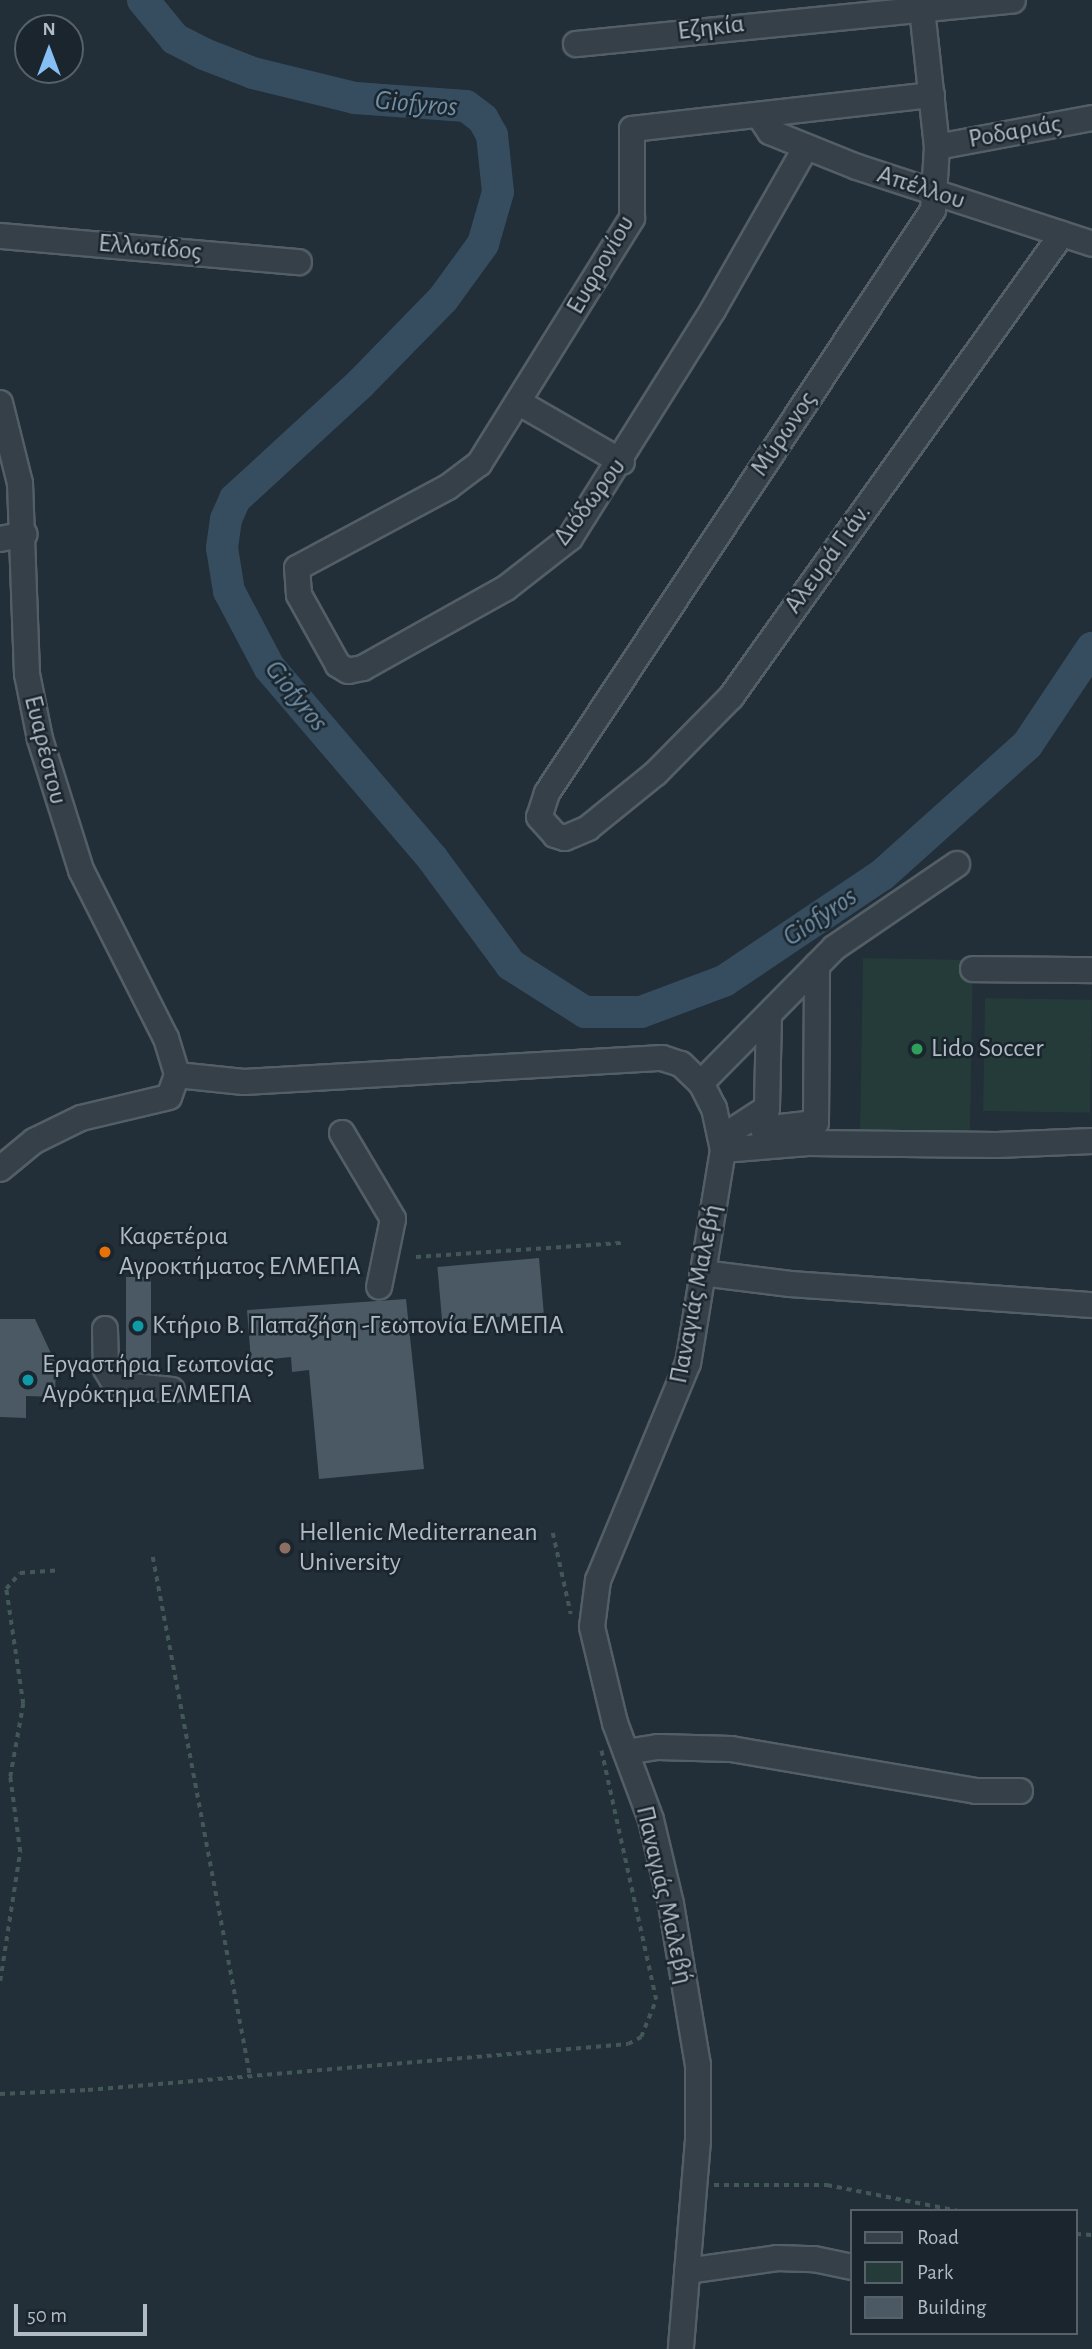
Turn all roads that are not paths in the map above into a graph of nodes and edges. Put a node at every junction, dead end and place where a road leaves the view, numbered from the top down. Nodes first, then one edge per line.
1 (1013, 0) edge
2 (921, 3) edge
3 (576, 44) dead end
4 (932, 95) junction
5 (760, 117) junction
6 (1092, 118) edge
7 (806, 147) junction
8 (937, 147) junction
9 (937, 193) junction
10 (1062, 234) junction
11 (0, 236) edge
12 (1092, 243) edge
13 (299, 262) dead end
14 (518, 402) junction
15 (0, 403) edge
16 (622, 461) junction
17 (25, 534) junction
18 (0, 539) edge
19 (295, 573) joint
20 (555, 835) joint
21 (957, 864) dead end
22 (817, 965) junction
23 (973, 969) dead end
24 (1092, 970) edge
25 (769, 1015) junction
26 (177, 1075) junction
27 (701, 1083) junction
28 (767, 1108) junction
29 (342, 1133) dead end
30 (1092, 1140) edge
31 (722, 1144) junction
32 (0, 1169) edge
33 (702, 1273) junction
34 (379, 1287) dead end
35 (1092, 1305) edge
36 (105, 1329) dead end
37 (172, 1390) dead end
38 (625, 1752) junction
39 (1020, 1791) dead end
40 (850, 2267) edge
41 (687, 2271) junction
42 (681, 2349) edge

1 - 2 street, Εζηκία
2 - 3 street, Εζηκία
2 - 4 street, Μύρωνος
4 - 5 street, Ευφρονίου
4 - 8 street, Μύρωνος
5 - 7 street, Απέλλου
5 - 14 street, Ευφρονίου
6 - 8 street, Ροδαριάς
7 - 9 street, Απέλλου
7 - 16 street, Διόδωρου
8 - 9 street, Μύρωνος
9 - 10 street, Απέλλου
9 - 20 street, Μύρωνος
10 - 12 street, Απέλλου
10 - 20 street, Αλευρά Γιάν.
11 - 13 street, Ελλωτίδος
14 - 16 street
14 - 19 street, Ευφρονίου
15 - 17 street, Ευαρέστου
16 - 19 street, Διόδωρου
17 - 18 street
17 - 26 street, Ευαρέστου
21 - 22 street
22 - 25 street
22 - 28 street
23 - 24 street
25 - 27 street
25 - 28 street
26 - 27 street, Παναγιάς Μαλεβή
26 - 32 street
27 - 31 street, Παναγιάς Μαλεβή
28 - 31 street
29 - 34 street
30 - 31 street
31 - 33 street, Παναγιάς Μαλεβή
33 - 35 street
33 - 38 street, Παναγιάς Μαλεβή
36 - 37 street
38 - 39 street
38 - 41 street, Παναγιάς Μαλεβή
40 - 41 street
41 - 42 street, Παναγιάς Μαλεβή

